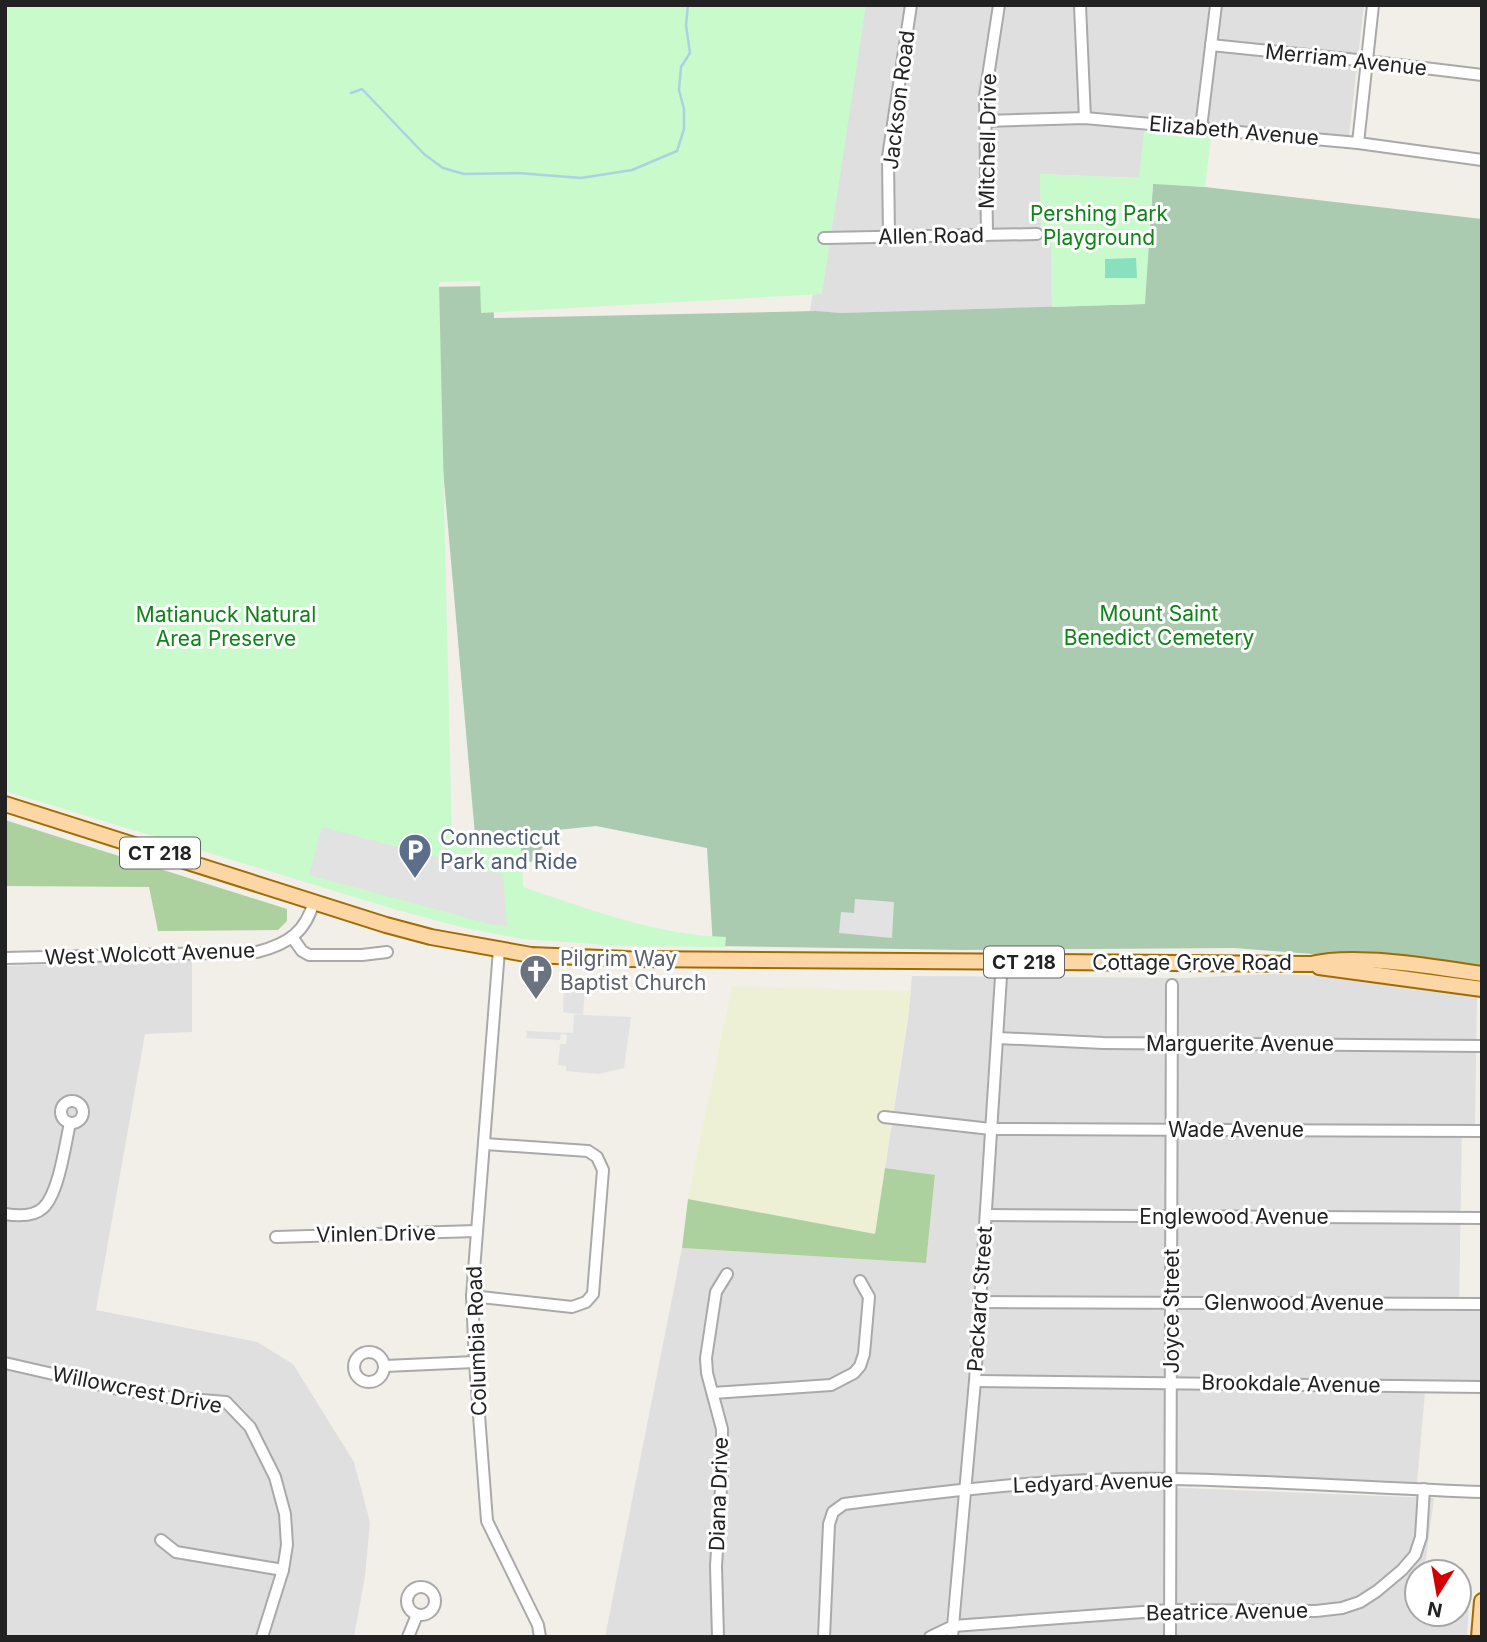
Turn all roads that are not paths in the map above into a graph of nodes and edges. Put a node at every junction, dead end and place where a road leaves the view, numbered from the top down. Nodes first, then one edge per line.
1 (911, 5) edge
2 (999, 5) edge
3 (1080, 5) edge
4 (1216, 5) edge
5 (1373, 5) edge
6 (1211, 45) junction
7 (1367, 61) junction
8 (1482, 75) edge
9 (1085, 118) junction
10 (985, 121) junction
11 (1201, 128) junction
12 (1357, 143) junction
13 (1482, 160) edge
14 (1037, 234) dead end
15 (987, 235) junction
16 (824, 238) dead end
17 (889, 238) junction
18 (5, 804) edge
19 (314, 901) junction
20 (292, 937) junction
21 (499, 950) junction
22 (387, 952) dead end
23 (5, 958) edge
24 (1002, 961) junction
25 (1311, 964) junction
26 (1482, 974) edge
27 (1172, 985) dead end
28 (1482, 989) edge
29 (998, 1038) junction
30 (1173, 1043) junction
31 (1482, 1046) edge
32 (884, 1117) dead end
33 (70, 1123) dead end
34 (991, 1129) junction
35 (1173, 1130) junction
36 (1482, 1131) edge
37 (485, 1144) junction
38 (5, 1214) edge
39 (986, 1215) junction
40 (1172, 1216) junction
41 (1482, 1218) edge
42 (476, 1231) junction
43 (276, 1237) dead end
44 (727, 1274) dead end
45 (860, 1281) dead end
46 (472, 1296) junction
47 (979, 1302) junction
48 (1172, 1303) junction
49 (1482, 1304) edge
50 (475, 1362) junction
51 (5, 1363) edge
52 (384, 1366) dead end
53 (975, 1381) junction
54 (1171, 1382) junction
55 (1482, 1387) edge
56 (713, 1393) junction
57 (1172, 1479) junction
58 (967, 1488) junction
59 (1424, 1489) junction
60 (1482, 1492) edge
61 (161, 1540) dead end
62 (283, 1570) junction
63 (1482, 1601) edge
64 (1170, 1610) junction
65 (416, 1615) dead end
66 (953, 1631) edge
67 (262, 1637) edge
68 (408, 1637) edge
69 (540, 1637) edge
70 (718, 1637) edge
71 (824, 1637) edge
72 (930, 1637) edge
73 (1170, 1637) edge
74 (1479, 1637) edge

1 - 17 street, Jackson Road
2 - 10 street, Mitchell Drive
3 - 9 street
4 - 6 street
5 - 7 street
6 - 7 street, Merriam Avenue
6 - 11 street
7 - 8 street, Merriam Avenue
7 - 12 street
9 - 10 street, Elizabeth Avenue
9 - 11 street, Elizabeth Avenue
10 - 15 street, Mitchell Drive
11 - 12 street, Elizabeth Avenue
12 - 13 street, Elizabeth Avenue
14 - 15 street, Allen Road
15 - 17 street, Allen Road
16 - 17 street, Allen Road
18 - 19 main road, CT 218
19 - 20 street
19 - 21 main road, CT 218
20 - 22 street
20 - 23 street, West Wolcott Avenue
21 - 24 main road, Cottage Grove Road / CT 218
21 - 37 street, Columbia Road
24 - 25 main road, Cottage Grove Road / CT 218
24 - 29 street, Packard Street
25 - 26 main road, Cottage Grove Road / CT 218
25 - 28 main road, Cottage Grove Road / CT 218
27 - 30 street, Joyce Street
29 - 30 street, Marguerite Avenue
29 - 34 street, Packard Street
30 - 31 street, Marguerite Avenue
30 - 35 street, Joyce Street
32 - 34 street, Wade Avenue
33 - 38 street
34 - 35 street, Wade Avenue
34 - 39 street, Packard Street
35 - 36 street, Wade Avenue
35 - 40 street, Joyce Street
37 - 42 street, Columbia Road
37 - 46 street
39 - 40 street, Englewood Avenue
39 - 47 street, Packard Street
40 - 41 street, Englewood Avenue
40 - 48 street, Joyce Street
42 - 43 street, Vinlen Drive
42 - 46 street, Columbia Road
44 - 56 street, Diana Drive
45 - 56 street
46 - 50 street, Columbia Road
47 - 48 street, Glenwood Avenue
47 - 53 street, Packard Street
48 - 49 street, Glenwood Avenue
48 - 54 street, Joyce Street
50 - 52 street
50 - 69 street, Columbia Road
51 - 62 street, Willowcrest Drive
53 - 54 street, Brookdale Avenue
53 - 58 street, Packard Street
54 - 55 street, Brookdale Avenue
54 - 57 street, Joyce Street
56 - 70 street, Diana Drive
57 - 58 street, Ledyard Avenue
57 - 59 street, Ledyard Avenue
57 - 64 street, Joyce Street
58 - 66 street, Packard Street
58 - 71 street, Ledyard Avenue
59 - 60 street, Ledyard Avenue
59 - 64 street, Beatrice Avenue
61 - 62 street
62 - 67 street, Willowcrest Drive
63 - 74 main road
64 - 66 street, Beatrice Avenue
64 - 73 street, Joyce Street
65 - 68 street
66 - 72 street

